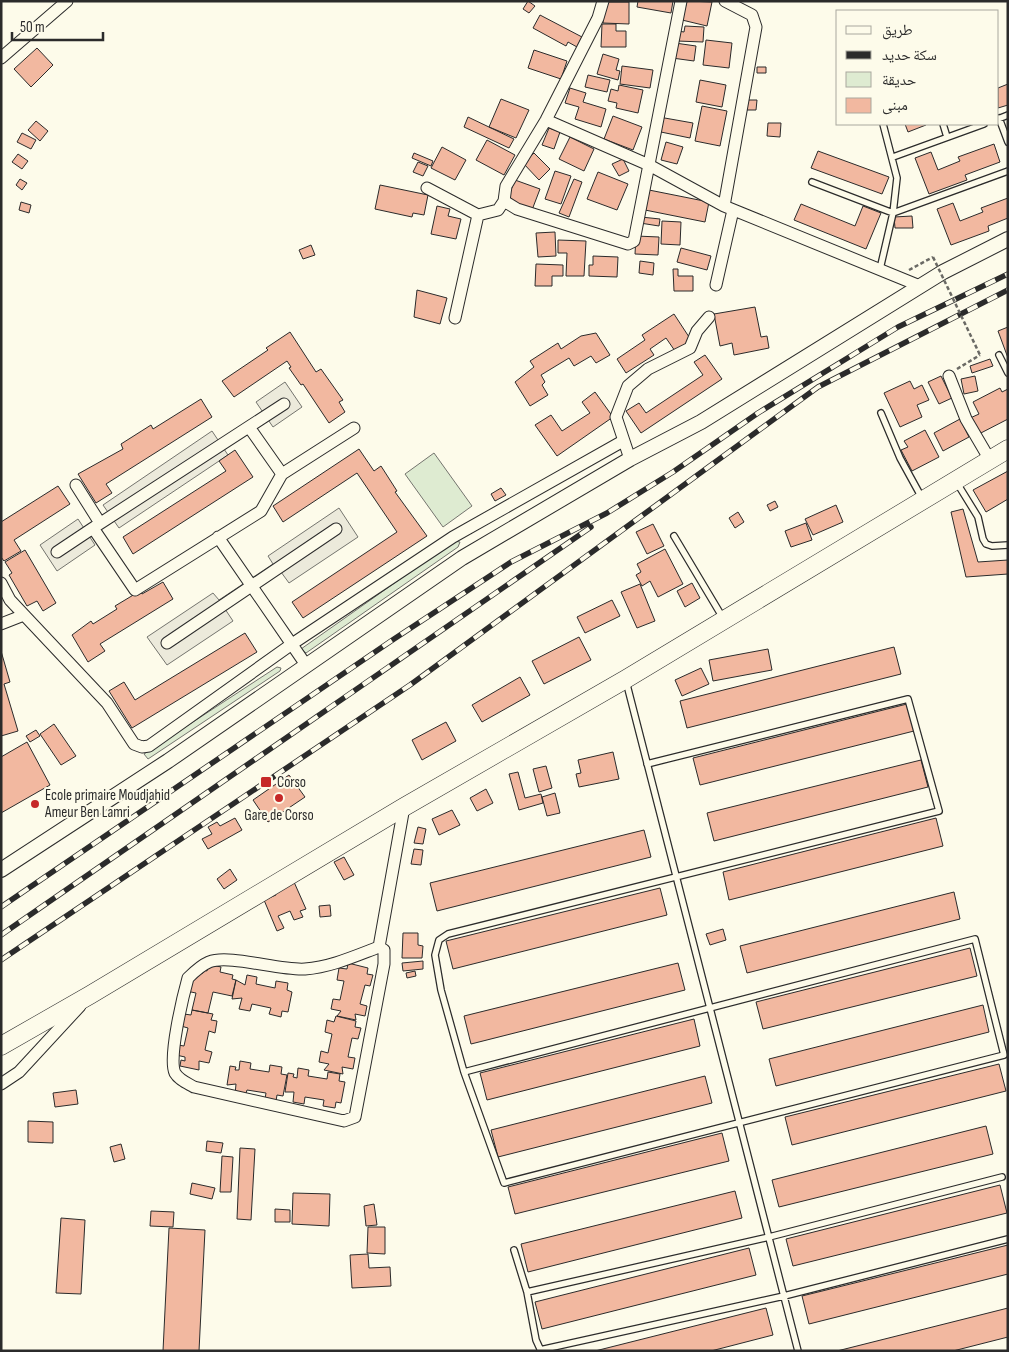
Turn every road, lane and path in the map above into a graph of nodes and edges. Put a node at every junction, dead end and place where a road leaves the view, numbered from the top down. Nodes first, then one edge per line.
1 (67, 1) edge
2 (603, 1) edge
3 (681, 1) edge
4 (725, 1) edge
5 (1, 58) edge
6 (546, 120) junction
7 (999, 121) edge
8 (883, 125) edge
9 (943, 125) edge
10 (981, 125) edge
11 (947, 137) junction
12 (1008, 142) edge
13 (893, 157) junction
14 (649, 165) junction
15 (1008, 171) edge
16 (812, 182) dead end
17 (427, 188) dead end
18 (504, 201) junction
19 (728, 208) junction
20 (893, 213) junction
21 (478, 214) junction
22 (1008, 239) edge
23 (915, 267) dead end
24 (880, 270) junction
25 (716, 285) dead end
26 (920, 286) junction
27 (709, 317) dead end
28 (455, 318) dead end
29 (999, 354) dead end
30 (964, 363) dead end
31 (1008, 373) edge
32 (948, 376) dead end
33 (284, 404) dead end
34 (881, 412) dead end
35 (249, 427) junction
36 (354, 428) dead end
37 (623, 441) junction
38 (1008, 449) edge
39 (630, 459) junction
40 (990, 460) junction
41 (282, 474) junction
42 (956, 481) junction
43 (76, 485) dead end
44 (923, 500) junction
45 (96, 526) junction
46 (336, 529) dead end
47 (674, 536) dead end
48 (218, 537) junction
49 (1008, 545) edge
50 (58, 552) dead end
51 (1, 582) edge
52 (252, 587) junction
53 (24, 615) junction
54 (724, 620) junction
55 (1, 624) edge
56 (167, 642) dead end
57 (292, 644) junction
58 (306, 666) junction
59 (626, 678) junction
60 (647, 764) junction
61 (404, 807) junction
62 (1, 870) edge
63 (676, 877) junction
64 (379, 946) junction
65 (90, 995) junction
66 (710, 1008) junction
67 (1, 1046) edge
68 (464, 1072) junction
69 (1, 1084) edge
70 (740, 1124) junction
71 (1002, 1177) dead end
72 (768, 1237) junction
73 (1008, 1239) edge
74 (514, 1250) dead end
75 (527, 1292) junction
76 (784, 1296) junction
77 (540, 1351) edge
78 (798, 1351) edge

1 - 5 street
2 - 6 street
3 - 14 street
4 - 19 street
6 - 14 street
6 - 18 street
7 - 12 lane
8 - 13 lane
9 - 11 lane
10 - 11 lane
11 - 13 lane
13 - 20 lane
14 - 18 street
14 - 19 street
15 - 20 lane
16 - 20 lane
17 - 21 street
18 - 21 street
19 - 24 street
19 - 25 street
20 - 24 lane
21 - 28 street
22 - 26 street
23 - 30 path, bridge
24 - 26 street
26 - 39 street
27 - 37 street
29 - 31 lane
32 - 40 street
33 - 35 street
34 - 44 lane
35 - 41 street
35 - 45 street
36 - 41 street
37 - 39 street
37 - 57 street
38 - 40 main road
39 - 58 street
40 - 42 main road
41 - 48 street
42 - 44 main road
42 - 49 lane
43 - 45 street
44 - 54 main road
45 - 48 street
45 - 50 street
46 - 52 street
47 - 54 lane
48 - 52 street
51 - 53 street
52 - 56 street
52 - 57 street
53 - 55 street
53 - 57 street
54 - 59 main road
57 - 58 street
58 - 62 street
59 - 60 lane
59 - 61 main road
60 - 63 lane
60 - 63 lane
61 - 64 street
61 - 65 main road
63 - 66 lane
63 - 68 lane
64 - 64 street
65 - 67 main road
65 - 69 street
66 - 68 lane
66 - 70 lane
66 - 70 lane
68 - 70 lane
70 - 72 lane
71 - 72 lane
72 - 75 lane
72 - 76 lane
73 - 76 lane
74 - 75 lane
75 - 77 lane
76 - 77 lane
76 - 78 lane

